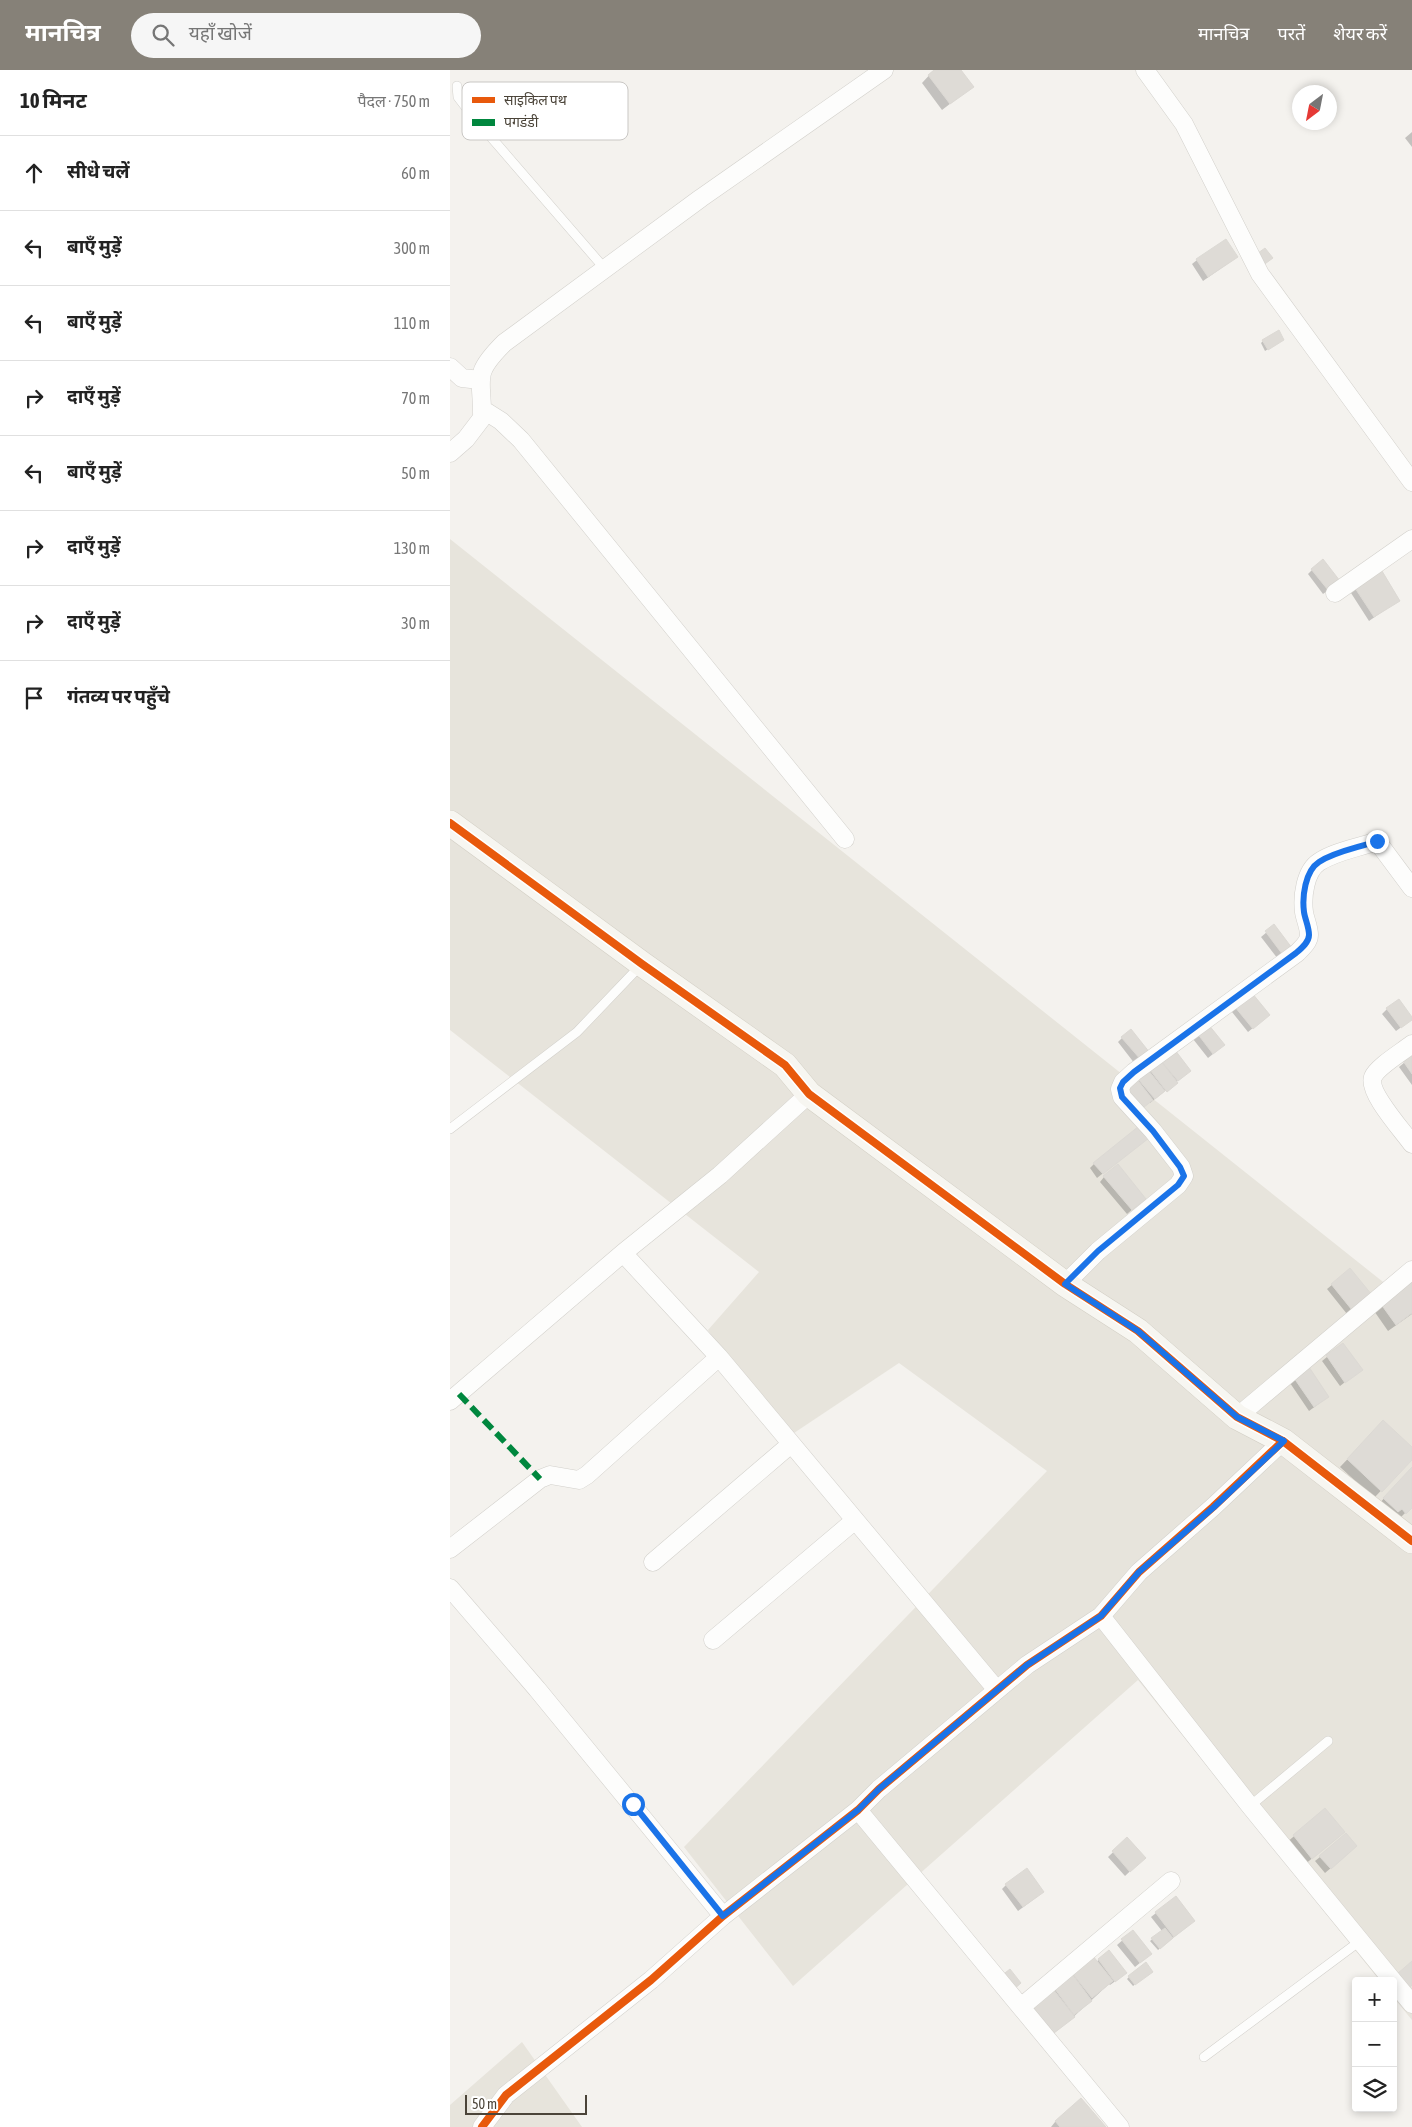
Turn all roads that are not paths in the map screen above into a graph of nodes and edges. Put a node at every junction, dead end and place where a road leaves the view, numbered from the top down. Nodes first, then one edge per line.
1 (884, 70) edge
2 (1145, 70) edge
3 (457, 86) dead end
4 (462, 102) edge
5 (493, 140) edge
6 (605, 269) junction
7 (450, 367) edge
8 (480, 380) junction
9 (482, 409) junction
10 (450, 453) edge
11 (1412, 482) edge
12 (1412, 539) edge
13 (1336, 593) dead end
14 (450, 823) edge
15 (845, 839) dead end
16 (1412, 888) edge
17 (642, 964) junction
18 (1412, 1044) edge
19 (810, 1094) junction
20 (450, 1130) edge
21 (1412, 1144) edge
22 (624, 1253) junction
23 (1412, 1270) edge
24 (1065, 1284) junction
25 (719, 1357) junction
26 (450, 1401) edge
27 (1237, 1417) junction
28 (1284, 1441) junction
29 (791, 1444) junction
30 (854, 1521) junction
31 (1412, 1541) edge
32 (450, 1549) edge
33 (653, 1562) dead end
34 (450, 1588) edge
35 (1101, 1616) junction
36 (713, 1640) dead end
37 (997, 1690) junction
38 (1328, 1741) dead end
39 (1250, 1806) junction
40 (858, 1810) junction
41 (1171, 1881) dead end
42 (723, 1916) junction
43 (1360, 1941) junction
44 (1390, 1977) edge
45 (1397, 1986) edge
46 (1412, 2004) edge
47 (1021, 2007) junction
48 (1204, 2057) dead end
49 (482, 2127) edge
50 (1120, 2127) edge

1 - 6 street
2 - 11 street
3 - 4 lane
5 - 6 lane
6 - 8 street
7 - 8 street
8 - 9 street
9 - 10 street
9 - 15 street
12 - 13 street
14 - 17 street
16 - 24 street
17 - 19 street
17 - 20 lane
18 - 21 street
19 - 22 street
19 - 24 street
22 - 25 street
22 - 26 street
23 - 27 street
24 - 27 street
25 - 29 street
25 - 32 street
27 - 28 street
28 - 31 street
28 - 35 street
29 - 30 street
29 - 33 street
30 - 36 street
30 - 37 street
34 - 42 street
35 - 37 street
35 - 39 street
37 - 40 street
38 - 39 lane
39 - 43 street
40 - 42 street
40 - 47 street
41 - 47 street
42 - 49 street
43 - 44 street
43 - 48 lane
45 - 46 street
47 - 50 street

